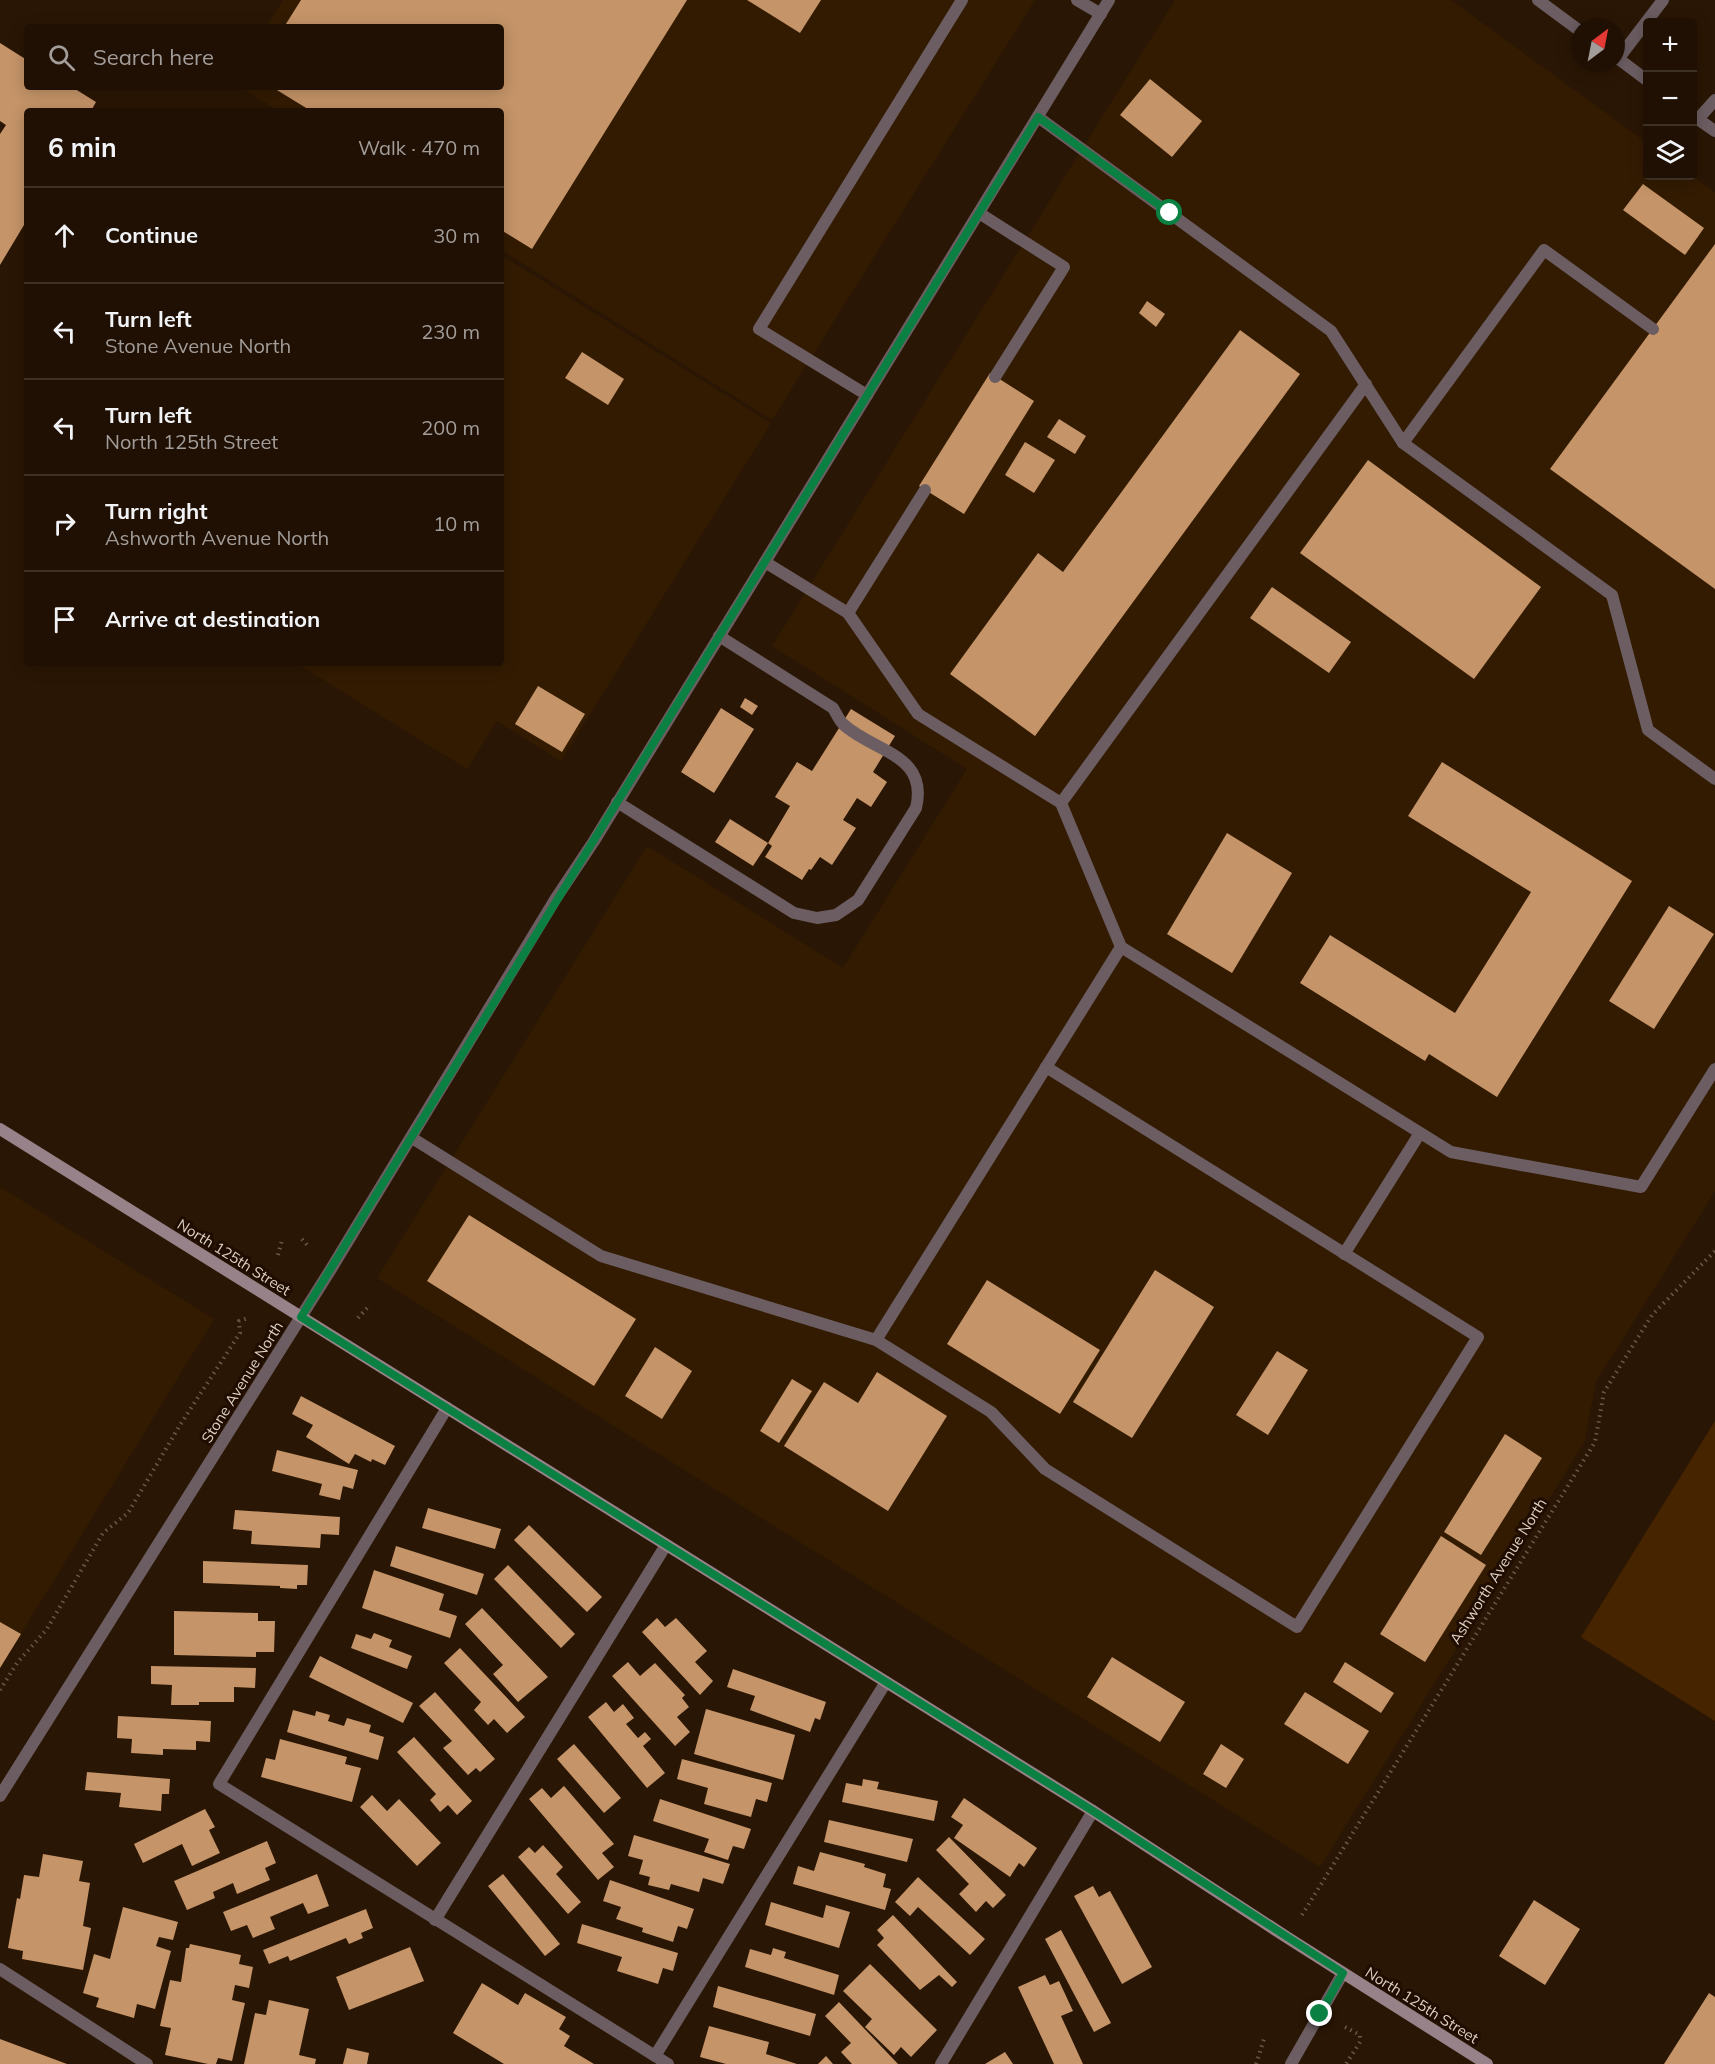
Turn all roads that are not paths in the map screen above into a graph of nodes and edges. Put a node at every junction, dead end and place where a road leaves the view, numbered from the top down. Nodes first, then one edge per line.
1 (962, 0) edge
2 (1077, 0) edge
3 (1109, 0) edge
4 (1538, 0) edge
5 (1663, 0) edge
6 (1101, 14) junction
7 (1571, 24) edge
8 (1625, 48) edge
9 (1625, 64) edge
10 (1643, 78) edge
11 (1715, 100) edge
12 (1697, 115) edge
13 (1038, 117) junction
14 (1697, 118) edge
15 (1715, 131) edge
16 (979, 213) junction
17 (1653, 329) dead end
18 (996, 377) dead end
19 (1366, 384) junction
20 (867, 394) junction
21 (1403, 443) junction
22 (925, 490) dead end
23 (765, 562) junction
24 (848, 614) junction
25 (719, 636) junction
26 (1715, 779) edge
27 (617, 802) junction
28 (1061, 803) junction
29 (1121, 947) junction
30 (1046, 1067) junction
31 (1715, 1069) edge
32 (0, 1129) edge
33 (1420, 1133) junction
34 (412, 1138) junction
35 (1344, 1254) junction
36 (301, 1317) junction
37 (876, 1340) junction
38 (447, 1408) junction
39 (666, 1545) junction
40 (886, 1682) junction
41 (0, 1796) edge
42 (1093, 1811) junction
43 (435, 1920) junction
44 (0, 1969) edge
45 (1343, 1973) junction
46 (655, 2056) junction
47 (147, 2064) edge
48 (668, 2064) edge
49 (941, 2064) edge
50 (1291, 2064) edge
51 (1487, 2064) edge

1 - 20 street
2 - 6 street
3 - 6 street, Stone Avenue North
4 - 7 street
5 - 8 street
6 - 13 street, Stone Avenue North
9 - 10 street
11 - 12 street
13 - 16 street, Stone Avenue North
13 - 19 street
14 - 15 street
16 - 18 street
16 - 20 street, Stone Avenue North
17 - 21 street
19 - 21 street
19 - 28 street
20 - 23 street, Stone Avenue North
21 - 26 street
22 - 24 street
23 - 24 street
23 - 25 street, Stone Avenue North
24 - 28 street
25 - 27 street, Stone Avenue North
25 - 27 street
27 - 34 street, Stone Avenue North
28 - 29 street
29 - 30 street
29 - 33 street
30 - 35 street
30 - 37 street
31 - 33 street
32 - 36 street, North 125th Street
33 - 35 street
34 - 36 street, Stone Avenue North
34 - 37 street
35 - 37 street
36 - 38 street, North 125th Street
36 - 41 street, Stone Avenue North
38 - 39 street, North 125th Street
38 - 43 street
39 - 40 street, North 125th Street
39 - 43 street
40 - 42 street, North 125th Street
40 - 46 street
42 - 45 street, North 125th Street
42 - 49 street
43 - 46 street
44 - 47 street
45 - 50 street
45 - 51 street, North 125th Street
46 - 48 street

